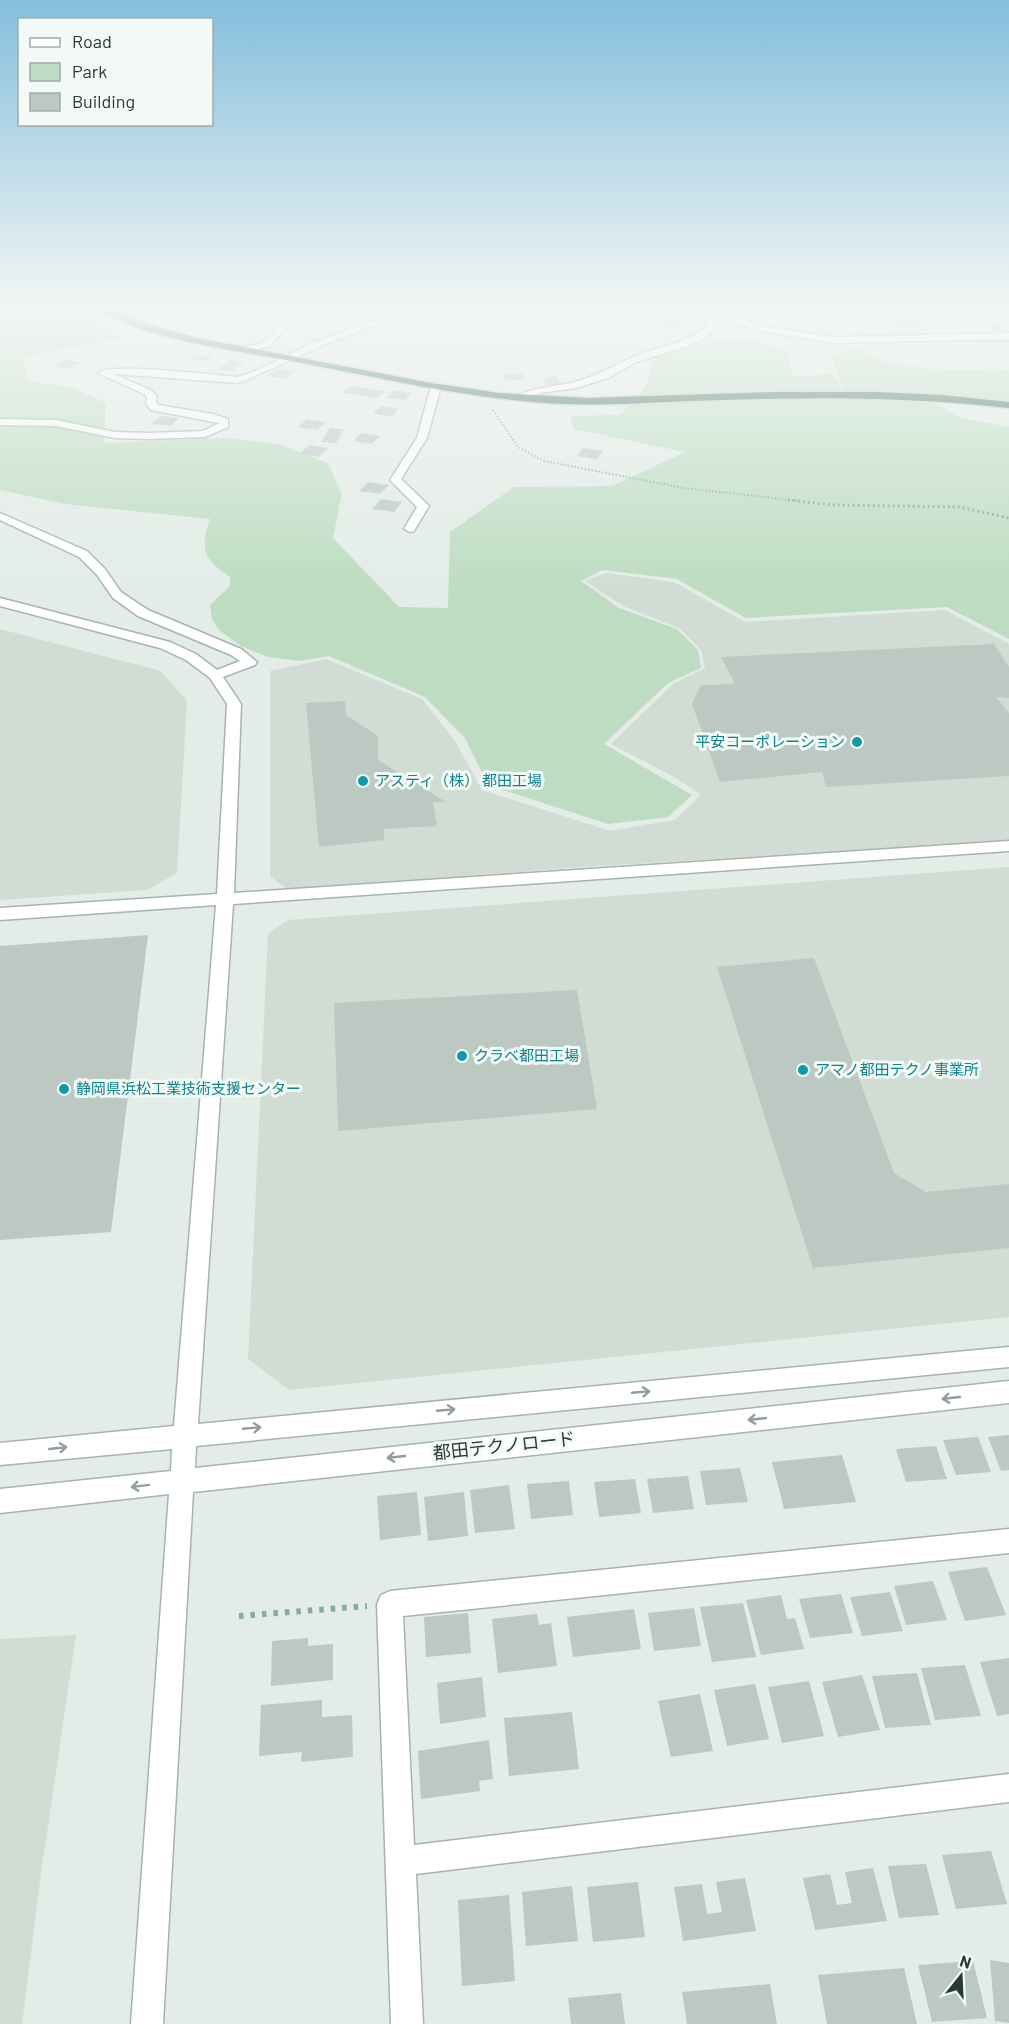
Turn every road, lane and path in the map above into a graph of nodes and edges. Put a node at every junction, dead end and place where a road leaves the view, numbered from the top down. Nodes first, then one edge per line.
1 (151, 402) edge
2 (432, 402) edge
3 (489, 402) edge
4 (991, 402) edge
5 (1009, 405) edge
6 (0, 422) edge
7 (0, 516) edge
8 (1009, 518) edge
9 (410, 529) dead end
10 (0, 602) edge
11 (215, 675) junction
12 (1009, 846) edge
13 (225, 900) junction
14 (0, 914) edge
15 (1009, 1357) edge
16 (1009, 1392) edge
17 (185, 1435) junction
18 (0, 1454) edge
19 (182, 1480) junction
20 (0, 1501) edge
21 (1009, 1540) edge
22 (390, 1604) junction
23 (239, 1616) dead end
24 (1009, 1788) edge
25 (401, 1861) junction
26 (147, 2024) edge
27 (407, 2024) edge

1 - 6 street
2 - 9 street
3 - 8 path
4 - 5 highway
7 - 11 street
10 - 11 street
11 - 13 street
12 - 13 street
13 - 14 street
13 - 17 street
17 -> 15 street
16 -> 19 street, 都田テクノロード
18 -> 17 street
17 - 19 street
19 -> 20 street, 都田テクノロード
19 - 26 street
21 - 22 street
22 - 23 path
22 - 25 street
24 - 25 street
25 - 27 street

